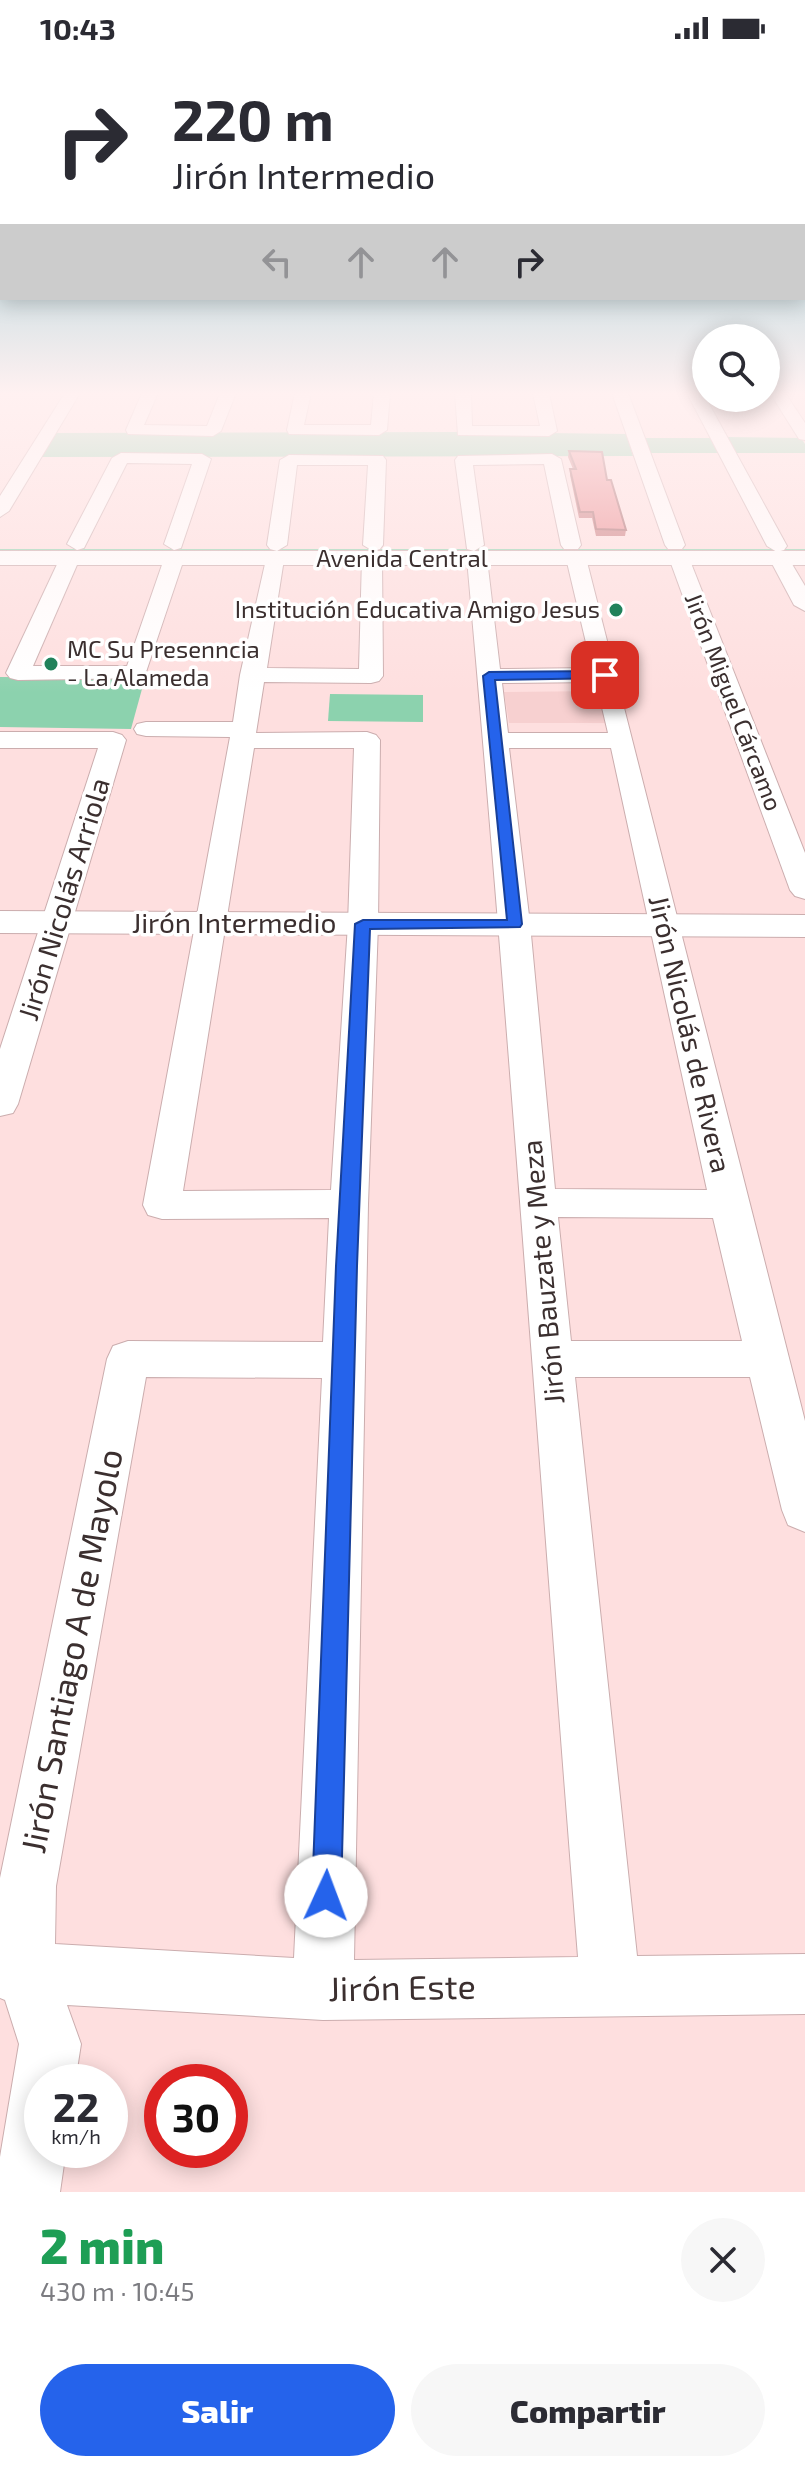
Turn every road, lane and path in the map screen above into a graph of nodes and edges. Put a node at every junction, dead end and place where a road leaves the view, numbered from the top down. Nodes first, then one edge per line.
1 (11, 493) edge
2 (103, 493) edge
3 (192, 493) edge
4 (284, 493) edge
5 (376, 493) edge
6 (468, 493) edge
7 (560, 493) edge
8 (656, 493) edge
9 (747, 493) edge
10 (0, 511) edge
11 (0, 544) edge
12 (805, 546) edge
13 (74, 551) junction
14 (174, 552) junction
15 (275, 552) junction
16 (373, 552) junction
17 (476, 552) junction
18 (574, 552) junction
19 (677, 552) junction
20 (778, 552) junction
21 (0, 558) edge
22 (805, 558) edge
23 (805, 605) edge
24 (252, 675) junction
25 (605, 675) junction
26 (489, 676) junction
27 (146, 729) dead end
28 (241, 736) junction
29 (0, 740) edge
30 (622, 740) junction
31 (497, 741) junction
32 (805, 890) edge
33 (59, 921) junction
34 (0, 922) edge
35 (211, 923) junction
36 (363, 924) junction
37 (515, 924) junction
38 (665, 925) junction
39 (805, 926) edge
40 (0, 1104) edge
41 (537, 1203) junction
42 (349, 1204) junction
43 (729, 1204) junction
44 (551, 1359) junction
45 (769, 1359) junction
46 (343, 1360) junction
47 (805, 1510) edge
48 (12, 1971) edge
49 (610, 1984) junction
50 (805, 1984) edge
51 (323, 1990) junction
52 (47, 2064) edge
53 (31, 2168) edge
54 (27, 2192) edge

1 - 10 street
2 - 13 street
3 - 14 street
4 - 15 street
5 - 16 street
6 - 17 street, Jirón Bauzate y Meza
7 - 18 street, Jirón Nicolás de Rivera
8 - 19 street, Jirón Miguel Cárcamo
9 - 20 street
11 - 13 main road, Avenida Central
12 - 20 main road, Avenida Central
13 - 14 main road, Avenida Central
13 - 14 street
13 - 21 main road, Avenida Central
14 - 15 main road, Avenida Central
15 - 16 main road, Avenida Central
15 - 24 street
16 - 17 main road, Avenida Central
16 - 24 street
17 - 18 main road, Avenida Central
17 - 26 street, Jirón Bauzate y Meza
18 - 19 main road, Avenida Central
18 - 25 street, Jirón Nicolás de Rivera
19 - 20 main road, Avenida Central
19 - 32 street, Jirón Miguel Cárcamo
20 - 22 main road, Avenida Central
20 - 23 street
24 - 28 street
25 - 26 street
25 - 30 street, Jirón Nicolás de Rivera
26 - 31 street, Jirón Bauzate y Meza
27 - 28 street
28 - 35 street
28 - 36 street
29 - 33 street, Jirón Nicolás Arriola
30 - 31 street
30 - 38 street, Jirón Nicolás de Rivera
31 - 37 street, Jirón Bauzate y Meza
33 - 34 main road, Jirón Intermedio
33 - 35 main road, Jirón Intermedio
33 - 40 street, Jirón Nicolás Arriola
35 - 36 main road, Jirón Intermedio
35 - 42 street
36 - 37 main road, Jirón Intermedio
36 - 42 street
37 - 38 main road, Jirón Intermedio
37 - 41 street, Jirón Bauzate y Meza
38 - 39 main road, Jirón Intermedio
38 - 43 street, Jirón Nicolás de Rivera
41 - 43 street
41 - 44 street, Jirón Bauzate y Meza
42 - 46 street
43 - 45 street, Jirón Nicolás de Rivera
44 - 45 street
44 - 49 street, Jirón Bauzate y Meza
45 - 47 street, Jirón Nicolás de Rivera
46 - 48 street, Jirón Santiago A de Mayolo
46 - 51 street
48 - 51 street, Jirón Este
48 - 52 street, Jirón Santiago A de Mayolo
49 - 50 street, Jirón Este
49 - 51 street, Jirón Este
53 - 54 street

